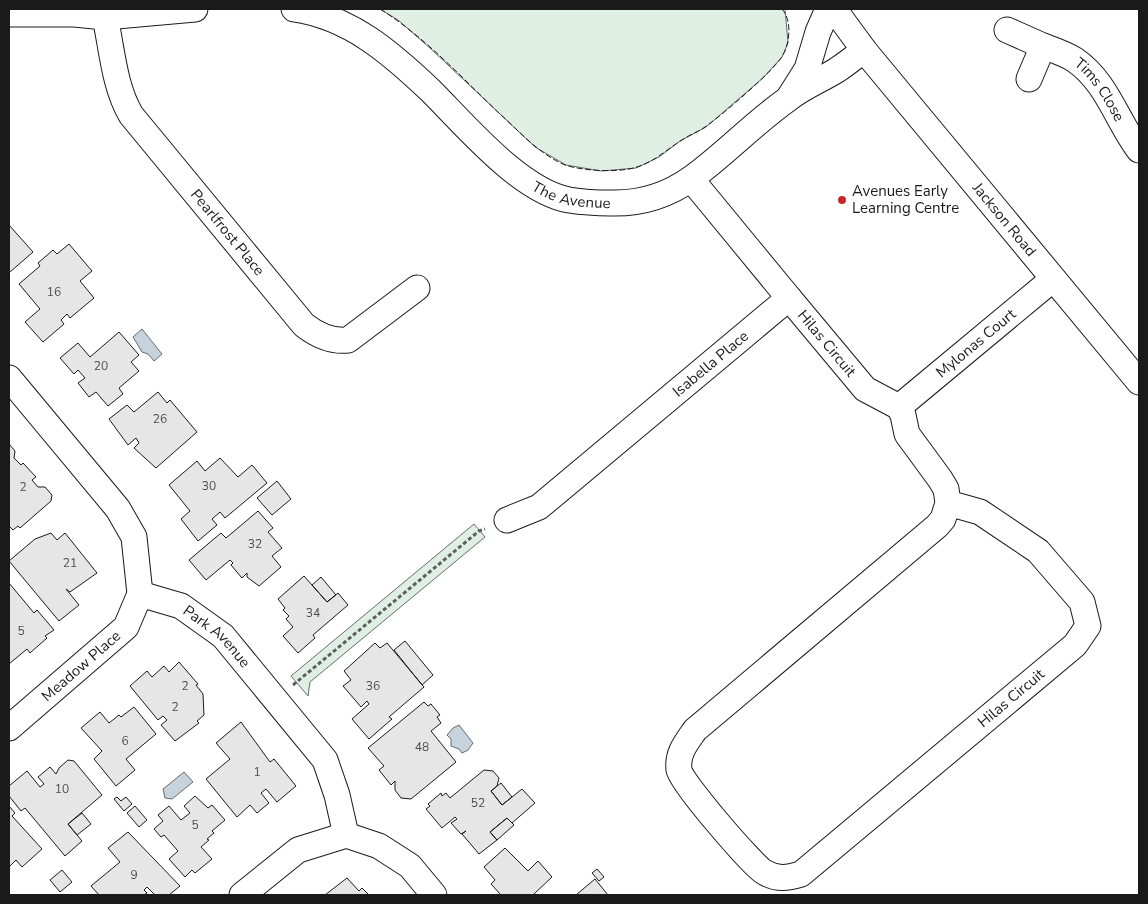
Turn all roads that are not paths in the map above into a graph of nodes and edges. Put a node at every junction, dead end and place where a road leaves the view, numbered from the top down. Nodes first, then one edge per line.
1 (195, 9) edge
2 (294, 9) edge
3 (828, 9) edge
4 (834, 9) edge
5 (9, 14) edge
6 (105, 16) junction
7 (1007, 30) dead end
8 (1043, 46) junction
9 (864, 50) junction
10 (1029, 79) dead end
11 (789, 98) junction
12 (1139, 150) edge
13 (691, 179) junction
14 (1053, 279) junction
15 (417, 288) dead end
16 (789, 298) junction
17 (9, 378) edge
18 (1139, 382) edge
19 (899, 407) junction
20 (948, 503) junction
21 (507, 520) road end
22 (140, 594) junction
23 (9, 728) edge
24 (346, 835) junction
25 (774, 886) edge
26 (242, 895) edge
27 (434, 895) edge

1 - 6 street
2 - 13 street, The Avenue
3 - 11 street
4 - 9 street, Jackson Road
5 - 6 street
6 - 15 street, Pearlfrost Place
7 - 8 street, Tims Close
8 - 10 street
8 - 12 street, Tims Close
9 - 11 street, The Avenue
9 - 14 street, Jackson Road
11 - 13 street, The Avenue
13 - 16 street
14 - 18 street, Jackson Road
14 - 19 street, Mylonas Court
16 - 19 street, Hilas Circuit
16 - 21 street, Isabella Place
17 - 22 street
19 - 20 street
20 - 25 street, Hilas Circuit
20 - 25 street, Hilas Circuit
22 - 23 street, Meadow Place
22 - 24 street, Park Avenue
24 - 26 street
24 - 27 street

